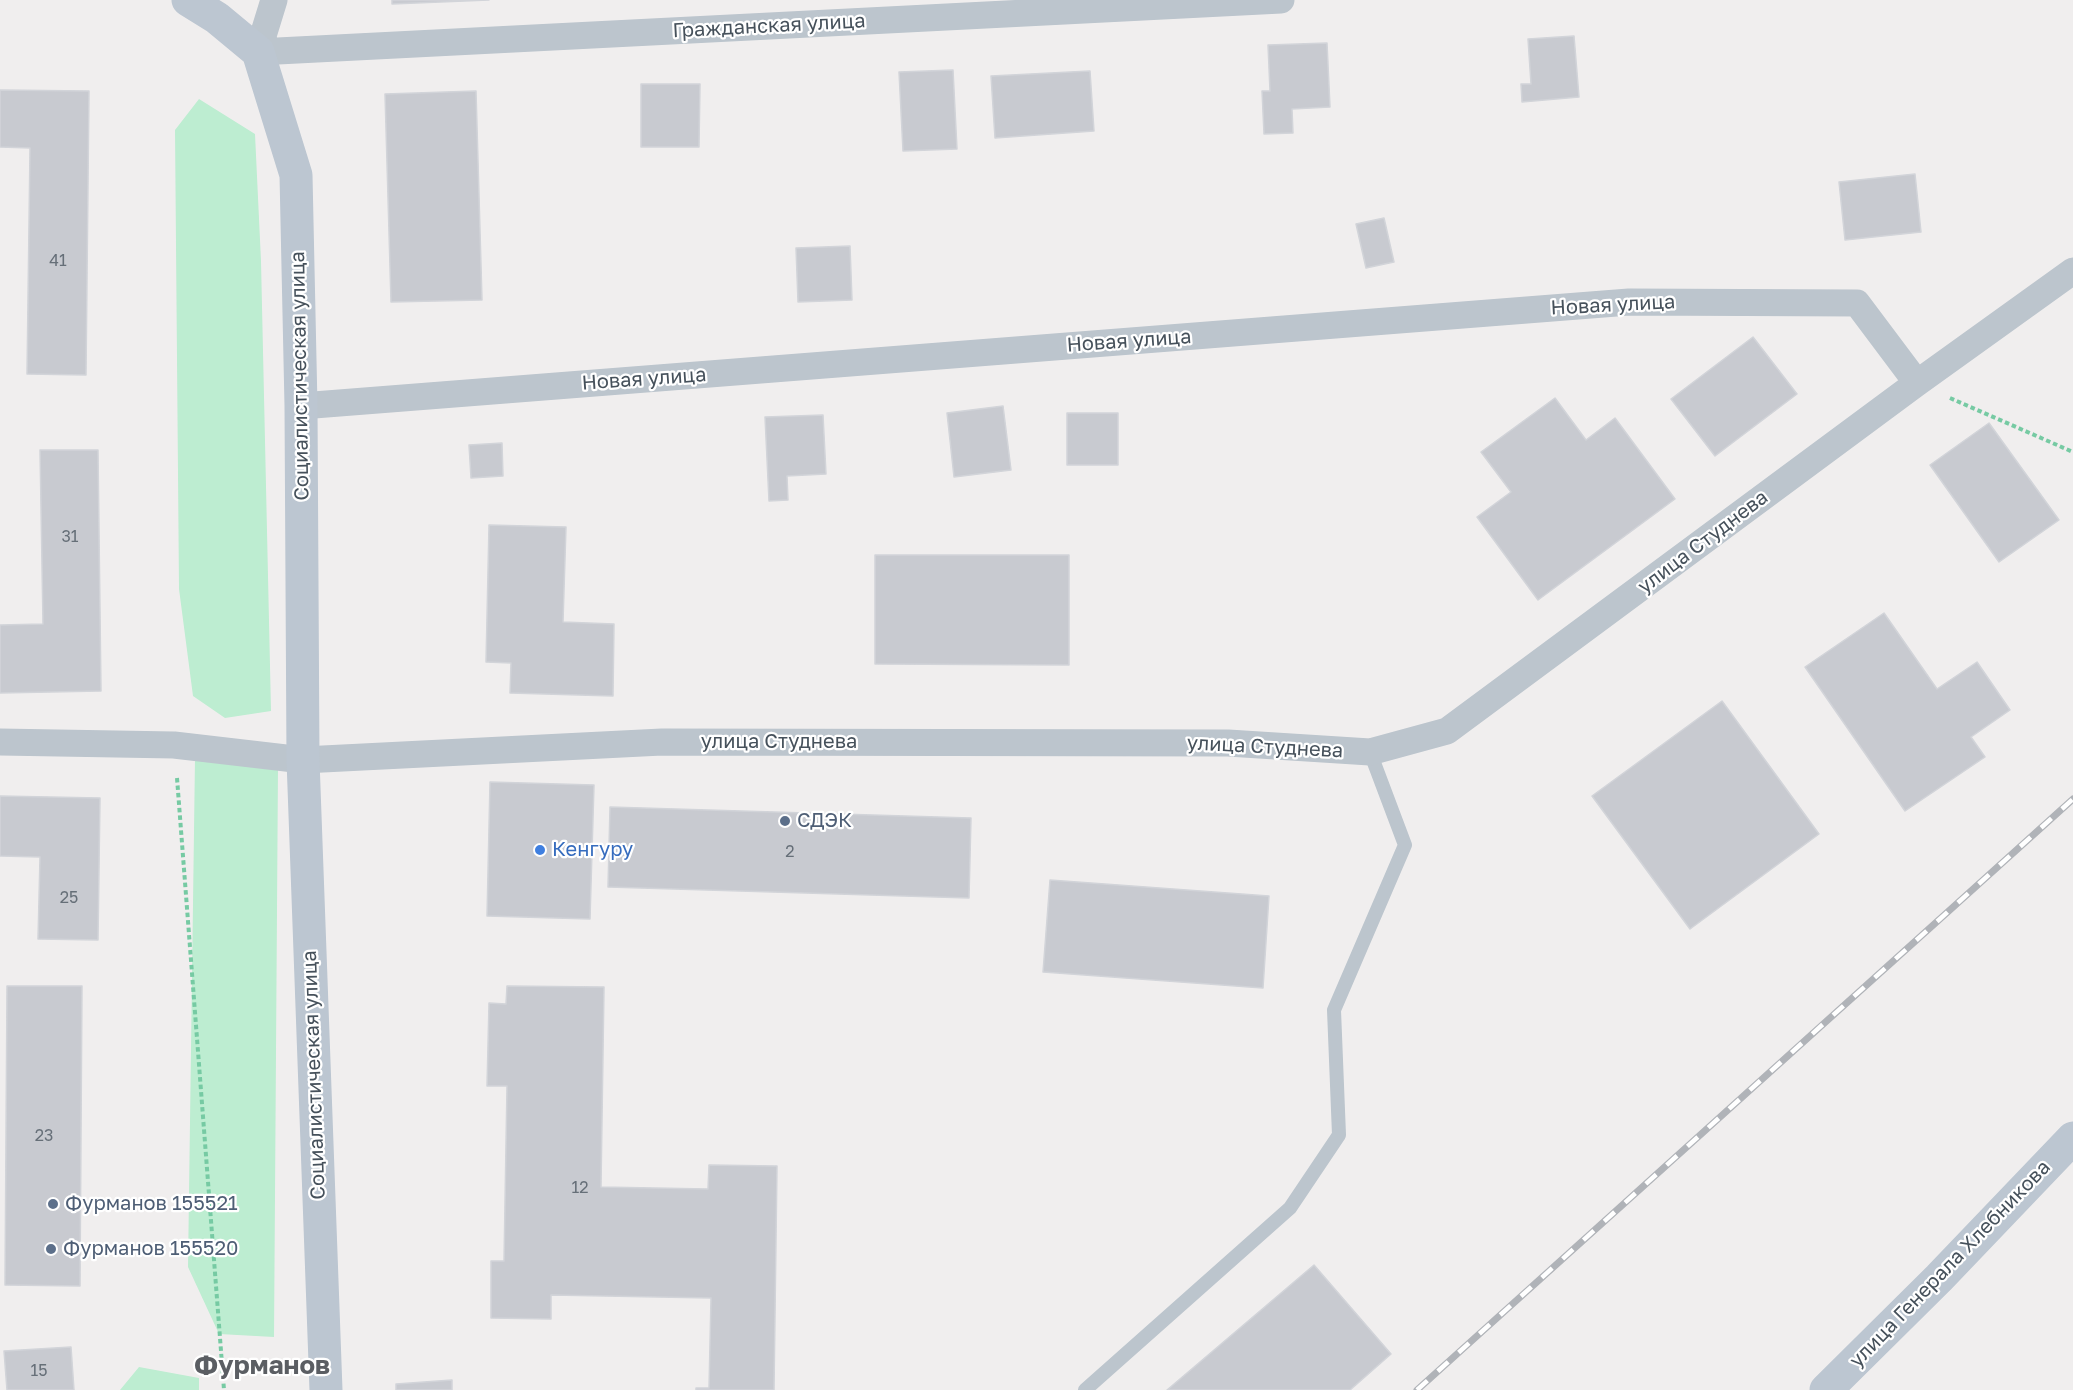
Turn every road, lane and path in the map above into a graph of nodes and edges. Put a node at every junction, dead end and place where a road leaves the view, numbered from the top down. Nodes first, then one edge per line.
1 (188, 0) edge
2 (274, 0) edge
3 (1281, 0) edge
4 (258, 52) junction
5 (2073, 271) edge
6 (1917, 383) junction
7 (302, 405) junction
8 (2073, 452) edge
9 (0, 742) edge
10 (174, 746) junction
11 (1370, 752) junction
12 (303, 760) junction
13 (2073, 1137) edge
14 (224, 1390) edge
15 (326, 1390) edge
16 (1086, 1390) edge
17 (1826, 1390) edge

1 - 4 main road
2 - 4 street
3 - 4 street, Гражданская улица
4 - 7 main road, Социалистическая улица
5 - 6 street, улица Студнева
6 - 7 street, Новая улица
6 - 8 path
6 - 11 street, улица Студнева
7 - 12 main road, Социалистическая улица
9 - 10 street
10 - 12 street
10 - 14 path
11 - 12 street, улица Студнева
11 - 16 lane
12 - 15 main road, Социалистическая улица
13 - 17 main road, улица Генерала Хлебникова

